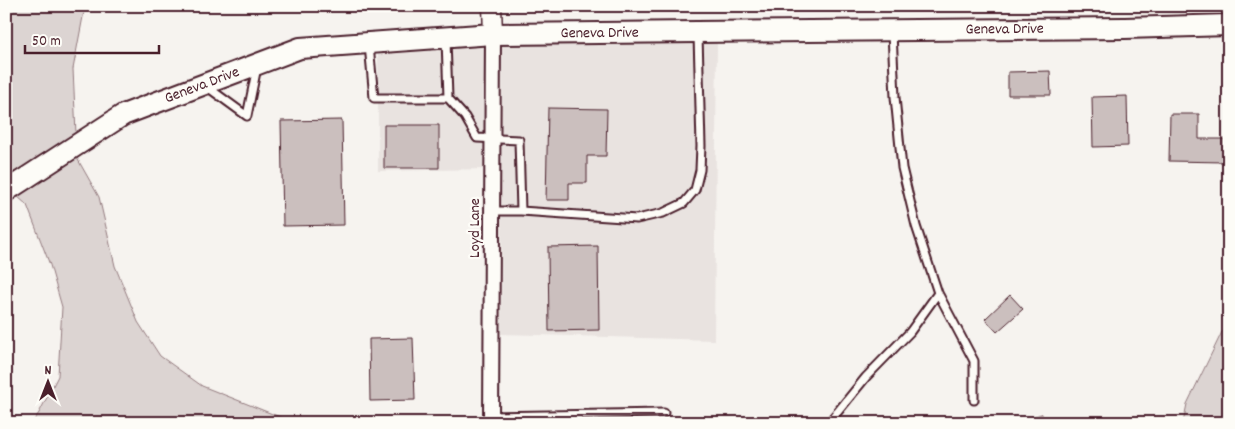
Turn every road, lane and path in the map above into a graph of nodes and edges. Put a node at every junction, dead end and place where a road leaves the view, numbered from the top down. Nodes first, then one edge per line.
1 (492, 6) edge
2 (1229, 25) edge
3 (892, 30) junction
4 (698, 32) junction
5 (493, 34) junction
6 (446, 38) junction
7 (369, 43) junction
8 (258, 64) junction
9 (203, 84) junction
10 (448, 98) junction
11 (493, 139) junction
12 (6, 192) edge
13 (520, 210) junction
14 (493, 211) junction
15 (938, 293) junction
16 (974, 400) dead end
17 (664, 413) dead end
18 (491, 419) edge
19 (831, 420) dead end

1 - 5 street
2 - 3 main road, Geneva Drive
3 - 4 main road, Geneva Drive
3 - 15 lane
4 - 5 main road, Geneva Drive
4 - 13 lane
5 - 6 main road, Geneva Drive
5 - 11 street, Loyd Lane
6 - 7 main road, Geneva Drive
6 - 10 lane
7 - 8 main road, Geneva Drive
7 - 10 lane
8 - 9 main road, Geneva Drive
8 - 9 lane
9 - 12 main road, Geneva Drive
10 - 11 lane
11 - 13 lane
11 - 14 street, Loyd Lane
13 - 14 lane
14 - 18 street, Loyd Lane
15 - 16 lane
15 - 19 lane
17 - 18 lane

